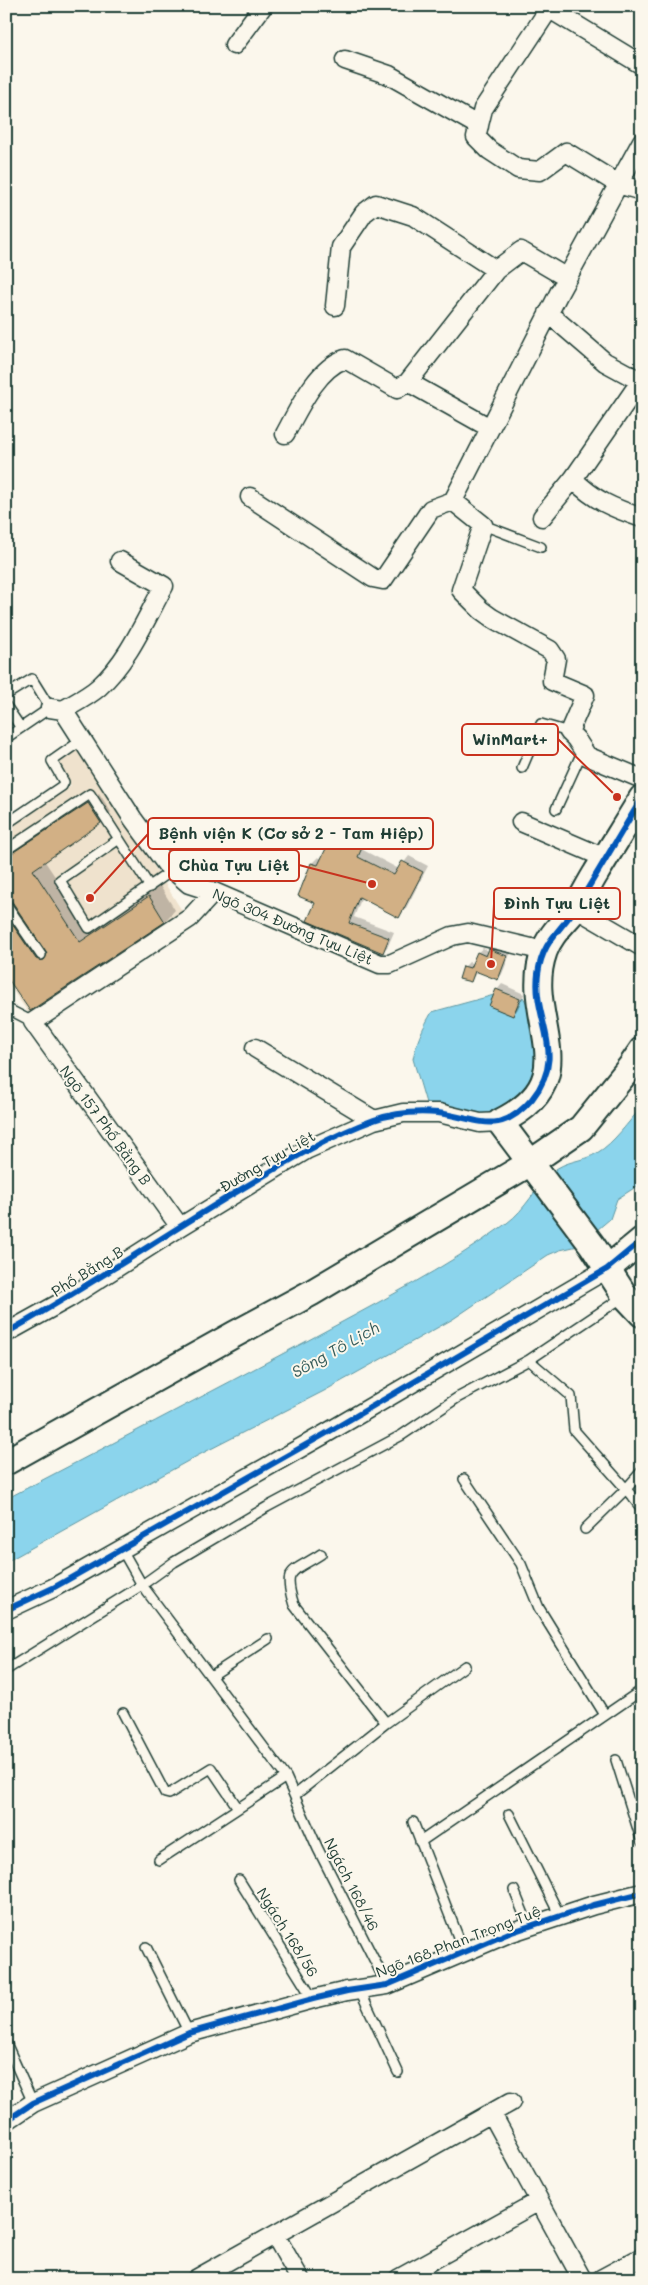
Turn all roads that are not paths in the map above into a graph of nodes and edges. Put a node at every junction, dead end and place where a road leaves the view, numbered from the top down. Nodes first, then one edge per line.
1 (262, 6) edge
2 (547, 7) edge
3 (234, 45) dead end
4 (345, 60) dead end
5 (642, 65) edge
6 (479, 126) junction
7 (642, 142) edge
8 (618, 184) junction
9 (642, 191) edge
10 (496, 270) junction
11 (567, 278) junction
12 (335, 306) dead end
13 (548, 313) junction
14 (641, 381) edge
15 (408, 382) junction
16 (490, 428) junction
17 (285, 434) dead end
18 (573, 479) junction
19 (250, 497) dead end
20 (453, 501) junction
21 (542, 517) dead end
22 (642, 518) edge
23 (483, 525) junction
24 (541, 547) dead end
25 (120, 561) dead end
26 (6, 695) edge
27 (6, 706) edge
28 (57, 709) junction
29 (21, 728) junction
30 (569, 732) junction
31 (6, 738) edge
32 (82, 740) junction
33 (583, 750) junction
34 (522, 768) dead end
35 (642, 779) edge
36 (642, 798) edge
37 (556, 809) dead end
38 (521, 822) dead end
39 (6, 824) edge
40 (119, 839) junction
41 (6, 850) edge
42 (606, 858) junction
43 (173, 870) junction
44 (150, 887) junction
45 (214, 892) junction
46 (6, 904) edge
47 (575, 908) junction
48 (642, 947) edge
49 (544, 951) junction
50 (41, 955) dead end
51 (6, 1008) edge
52 (33, 1022) junction
53 (255, 1048) dead end
54 (642, 1050) edge
55 (374, 1120) junction
56 (500, 1122) junction
57 (536, 1171) junction
58 (180, 1227) junction
59 (642, 1240) edge
60 (607, 1269) junction
61 (633, 1305) edge
62 (6, 1333) edge
63 (529, 1360) junction
64 (6, 1462) edge
65 (642, 1470) edge
66 (464, 1479) dead end
67 (626, 1490) junction
68 (642, 1509) edge
69 (585, 1529) dead end
70 (120, 1548) junction
71 (321, 1554) dead end
72 (142, 1585) junction
73 (6, 1610) edge
74 (268, 1639) dead end
75 (465, 1666) dead end
76 (6, 1670) edge
77 (211, 1676) junction
78 (642, 1690) edge
79 (123, 1713) dead end
80 (605, 1715) junction
81 (386, 1723) junction
82 (616, 1760) dead end
83 (286, 1777) junction
84 (295, 1795) junction
85 (238, 1808) junction
86 (508, 1814) dead end
87 (413, 1822) dead end
88 (420, 1842) junction
89 (642, 1842) edge
90 (159, 1860) dead end
91 (239, 1880) dead end
92 (514, 1890) dead end
93 (642, 1893) edge
94 (560, 1916) junction
95 (530, 1926) junction
96 (146, 1947) dead end
97 (464, 1952) junction
98 (387, 1985) junction
99 (360, 1990) junction
100 (313, 1999) junction
101 (189, 2033) junction
102 (6, 2043) edge
103 (398, 2072) dead end
104 (511, 2102) dead end
105 (33, 2103) junction
106 (492, 2114) junction
107 (6, 2120) edge
108 (539, 2201) junction
109 (275, 2235) junction
110 (642, 2257) edge
111 (196, 2279) edge
112 (300, 2279) edge
113 (398, 2279) edge
114 (582, 2279) edge
115 (601, 2279) edge

1 - 3 street
2 - 5 street
2 - 6 street
4 - 6 street
6 - 8 street
7 - 8 street
8 - 9 street
8 - 11 street
10 - 11 street
10 - 12 street
10 - 15 street
11 - 13 street
13 - 14 street
13 - 16 street
14 - 18 street
15 - 16 street
15 - 17 street
16 - 20 street
18 - 21 street
18 - 22 street
19 - 20 street
20 - 23 street
23 - 24 lane
23 - 30 street
25 - 28 street
26 - 28 lane
27 - 29 lane
28 - 29 lane
28 - 32 street, Ngõ 304 Đường Tựu Liệt
29 - 31 lane
30 - 33 street
30 - 34 lane
32 - 39 lane
32 - 43 street, Ngõ 304 Đường Tựu Liệt
33 - 35 street
33 - 37 lane
36 - 42 street
38 - 42 street
40 - 41 lane
40 - 44 lane
40 - 44 lane
42 - 47 street
43 - 44 lane
43 - 45 street, Ngõ 304 Đường Tựu Liệt
45 - 49 street, Ngõ 304 Đường Tựu Liệt
45 - 52 street
46 - 50 lane
47 - 48 street
47 - 49 street
49 - 56 street
51 - 52 lane
52 - 58 street, Ngõ 157 Phố Bằng B
53 - 55 street
54 - 57 street
55 - 56 street, Đường Tựu Liệt
55 - 58 street, Đường Tựu Liệt
56 - 57 street
57 - 60 street
57 - 64 street
58 - 62 street, Phố Bằng B
59 - 60 street
60 - 61 street
60 - 70 street
61 - 63 lane
63 - 67 lane
63 - 72 lane
65 - 67 lane
66 - 80 lane
67 - 68 lane
67 - 69 lane
70 - 72 lane, Ngách 168/46
70 - 73 street
71 - 81 lane
72 - 76 lane
72 - 77 lane, Ngách 168/46
74 - 77 lane
75 - 81 lane
77 - 83 lane, Ngách 168/46
78 - 80 lane
79 - 85 lane
80 - 88 lane
81 - 84 lane
82 - 89 lane
83 - 84 lane, Ngách 168/46
83 - 85 lane
84 - 98 lane, Ngách 168/46
85 - 90 lane
86 - 94 lane
87 - 88 lane
88 - 97 lane
91 - 100 lane, Ngách 168/56
92 - 95 lane
93 - 94 street, Ngõ 168 Phan Trọng Tuệ
94 - 95 street, Ngõ 168 Phan Trọng Tuệ
95 - 97 street, Ngõ 168 Phan Trọng Tuệ
96 - 101 lane
97 - 98 street, Ngõ 168 Phan Trọng Tuệ
98 - 99 street, Ngõ 168 Phan Trọng Tuệ
99 - 100 street, Ngõ 168 Phan Trọng Tuệ
99 - 103 lane
100 - 101 street, Ngõ 168 Phan Trọng Tuệ
101 - 105 street, Ngõ 168 Phan Trọng Tuệ
102 - 105 lane
104 - 106 street
105 - 107 street, Ngõ 168 Phan Trọng Tuệ
106 - 108 street
106 - 109 street
108 - 113 street
108 - 114 street
109 - 111 street
109 - 112 street
110 - 115 street

